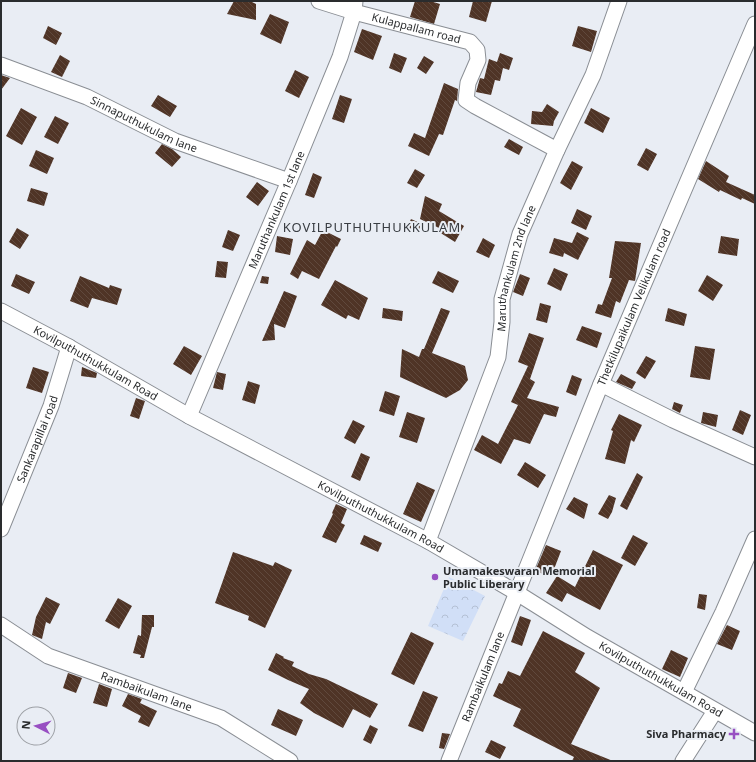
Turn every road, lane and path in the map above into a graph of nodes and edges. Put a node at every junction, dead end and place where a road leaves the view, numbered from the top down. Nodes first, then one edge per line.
1 (319, 1) edge
2 (619, 1) edge
3 (354, 6) edge
4 (754, 29) edge
5 (1, 65) edge
6 (557, 150) junction
7 (289, 182) junction
8 (1, 311) edge
9 (69, 347) junction
10 (601, 384) junction
11 (189, 416) junction
12 (755, 457) edge
13 (1, 529) edge
14 (755, 539) edge
15 (428, 541) junction
16 (517, 592) junction
17 (1, 625) edge
18 (684, 692) junction
19 (715, 711) junction
20 (755, 733) edge
21 (290, 761) edge
22 (449, 761) edge
23 (683, 761) edge

1 - 3 street, Kulappallam road
2 - 6 street, Maruthankulam 2nd lane
3 - 6 street, Kulappallam road
3 - 7 street, Maruthankulam 1st lane
4 - 10 street, Thetkilupaikulam Velikulam road
5 - 7 street, Sinnaputhukulam lane
6 - 15 street, Maruthankulam 2nd lane
7 - 11 street, Maruthankulam 1st lane
8 - 9 street, Kovilputhuthukkulam Road
9 - 11 street, Kovilputhuthukkulam Road
9 - 13 street, Sankarapillai road
10 - 12 street
10 - 16 street, Thetkilupaikulam Velikulam road
11 - 15 street, Kovilputhuthukkulam Road
14 - 18 street
15 - 16 street, Kovilputhuthukkulam Road
16 - 18 street, Kovilputhuthukkulam Road
16 - 22 street, Rambaikulam lane
17 - 21 street, Rambaikulam lane
18 - 19 street, Kovilputhuthukkulam Road
19 - 20 street, Kovilputhuthukkulam Road
19 - 23 street

